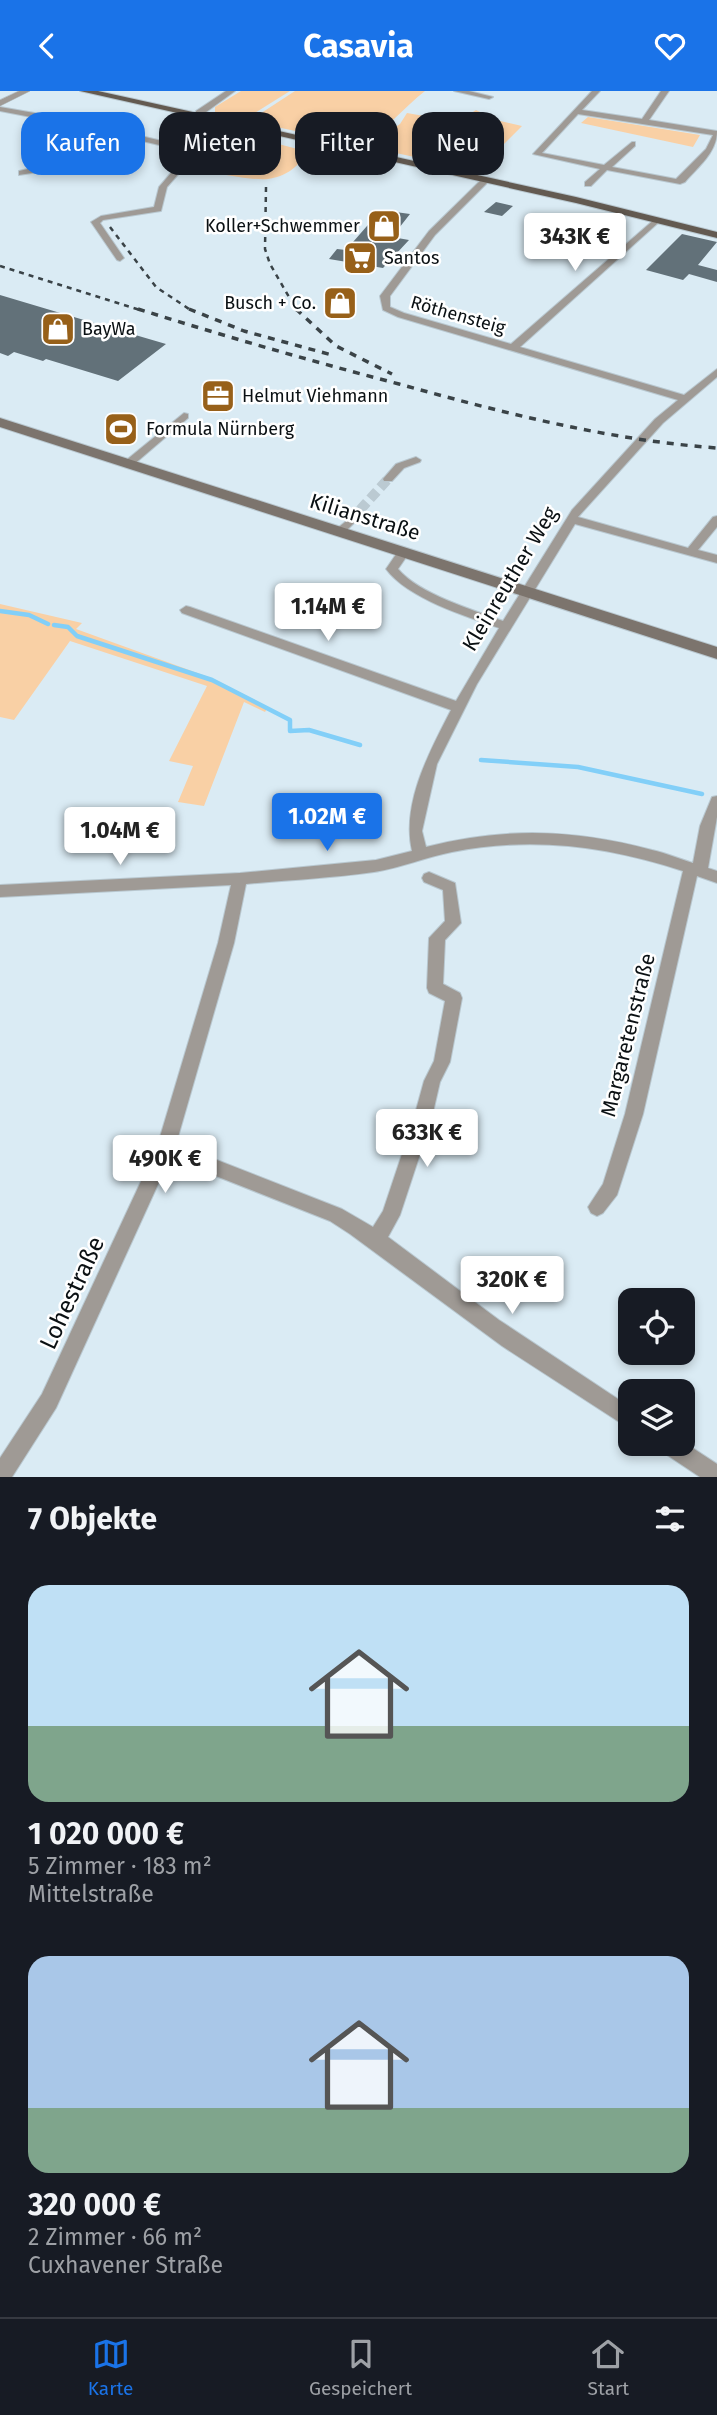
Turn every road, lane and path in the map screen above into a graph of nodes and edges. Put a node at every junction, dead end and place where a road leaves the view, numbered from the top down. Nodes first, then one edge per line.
1 (26, 91) edge
2 (85, 91) edge
3 (106, 91) edge
4 (231, 91) edge
5 (458, 91) edge
6 (596, 91) edge
7 (665, 91) edge
8 (489, 97) dead end
9 (0, 103) edge
10 (0, 109) edge
11 (195, 112) edge
12 (200, 112) edge
13 (579, 112) junction
14 (21, 113) edge
15 (645, 122) junction
16 (281, 129) edge
17 (717, 134) edge
18 (145, 139) edge
19 (632, 144) dead end
20 (705, 154) junction
21 (717, 156) edge
22 (604, 168) junction
23 (486, 180) junction
24 (582, 190) junction
25 (656, 220) junction
26 (717, 229) edge
27 (717, 236) edge
28 (120, 258) dead end
29 (514, 347) junction
30 (717, 372) edge
31 (683, 398) junction
32 (184, 416) dead end
33 (0, 422) edge
34 (416, 460) dead end
35 (128, 464) junction
36 (388, 479) tunnel mouth
37 (571, 519) junction
38 (717, 519) edge
39 (350, 521) tunnel mouth
40 (338, 533) junction
41 (691, 552) junction
42 (403, 553) junction
43 (717, 559) edge
44 (528, 591) junction
45 (186, 610) dead end
46 (507, 627) junction
47 (717, 653) edge
48 (458, 707) junction
49 (717, 801) edge
50 (420, 853) junction
51 (696, 869) junction
52 (717, 877) edge
53 (429, 878) dead end
54 (240, 879) junction
55 (0, 891) edge
56 (166, 1148) junction
57 (597, 1207) dead end
58 (377, 1240) junction
59 (618, 1411) edge
60 (686, 1456) edge
61 (717, 1476) edge
62 (0, 1477) edge

1 - 9 street
2 - 23 main road
3 - 11 main road
4 - 12 street
5 - 8 street
6 - 13 street
7 - 15 street
10 - 14 street
13 - 15 street
13 - 22 street
15 - 17 street
16 - 24 main road
17 - 20 street
18 - 28 street
19 - 22 street
20 - 21 street
20 - 22 street
22 - 24 street
23 - 25 main road
23 - 29 street, Röthensteig
24 - 26 main road
25 - 27 main road
25 - 29 street
29 - 31 street, Röthensteig
30 - 31 street, Kleinreuther Weg
31 - 37 street, Kleinreuther Weg
32 - 35 street
33 - 35 main road, Kilianstraße
34 - 36 street
35 - 40 main road, Kilianstraße
37 - 41 street
37 - 44 street, Kleinreuther Weg
38 - 41 street
39 - 40 street
40 - 42 main road, Kilianstraße
41 - 43 street
42 - 44 main road, Kilianstraße
42 - 46 street
44 - 46 street, Kleinreuther Weg
44 - 47 main road, Kilianstraße
45 - 48 street
46 - 48 street, Kleinreuther Weg
48 - 50 street, Kleinreuther Weg
49 - 51 street, Margaretenstraße
50 - 51 street
50 - 54 street
51 - 52 street
51 - 57 street, Margaretenstraße
53 - 58 street
54 - 55 street
54 - 56 street, Lohestraße
56 - 58 street
56 - 62 street, Lohestraße
58 - 59 street
60 - 61 street

